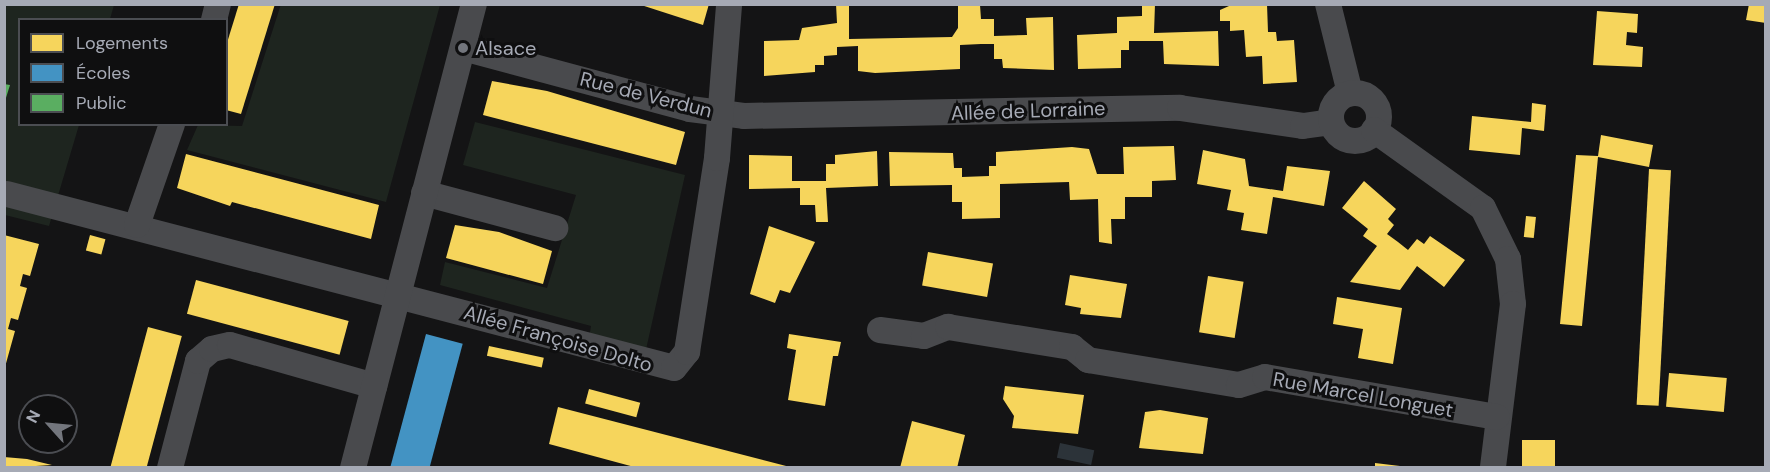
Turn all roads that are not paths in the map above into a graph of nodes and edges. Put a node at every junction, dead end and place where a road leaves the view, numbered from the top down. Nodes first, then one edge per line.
1 (474, 4) edge
2 (729, 4) edge
3 (1328, 4) edge
4 (463, 48) junction
5 (1350, 93) junction
6 (722, 114) junction
7 (1331, 122) junction
8 (171, 126) edge
9 (1374, 130) junction
10 (424, 193) junction
11 (7, 194) dead end
12 (137, 225) junction
13 (555, 228) dead end
14 (398, 295) junction
15 (880, 330) dead end
16 (374, 386) junction
17 (1497, 417) junction
18 (170, 468) edge
19 (353, 468) edge
20 (1493, 468) edge

1 - 4 street
2 - 6 street, Rue de Verdun
3 - 5 street
4 - 6 street, Rue de Verdun
4 - 10 street
5 - 7 street
5 - 9 street
6 - 7 street, Allée de Lorraine
6 - 14 street, Allée Françoise Dolto
7 - 9 street
8 - 12 street
9 - 17 street
10 - 13 street
10 - 14 street
11 - 12 street
12 - 14 street
14 - 16 street
15 - 17 street, Rue Marcel Longuet
16 - 18 street
16 - 19 street
17 - 20 street

